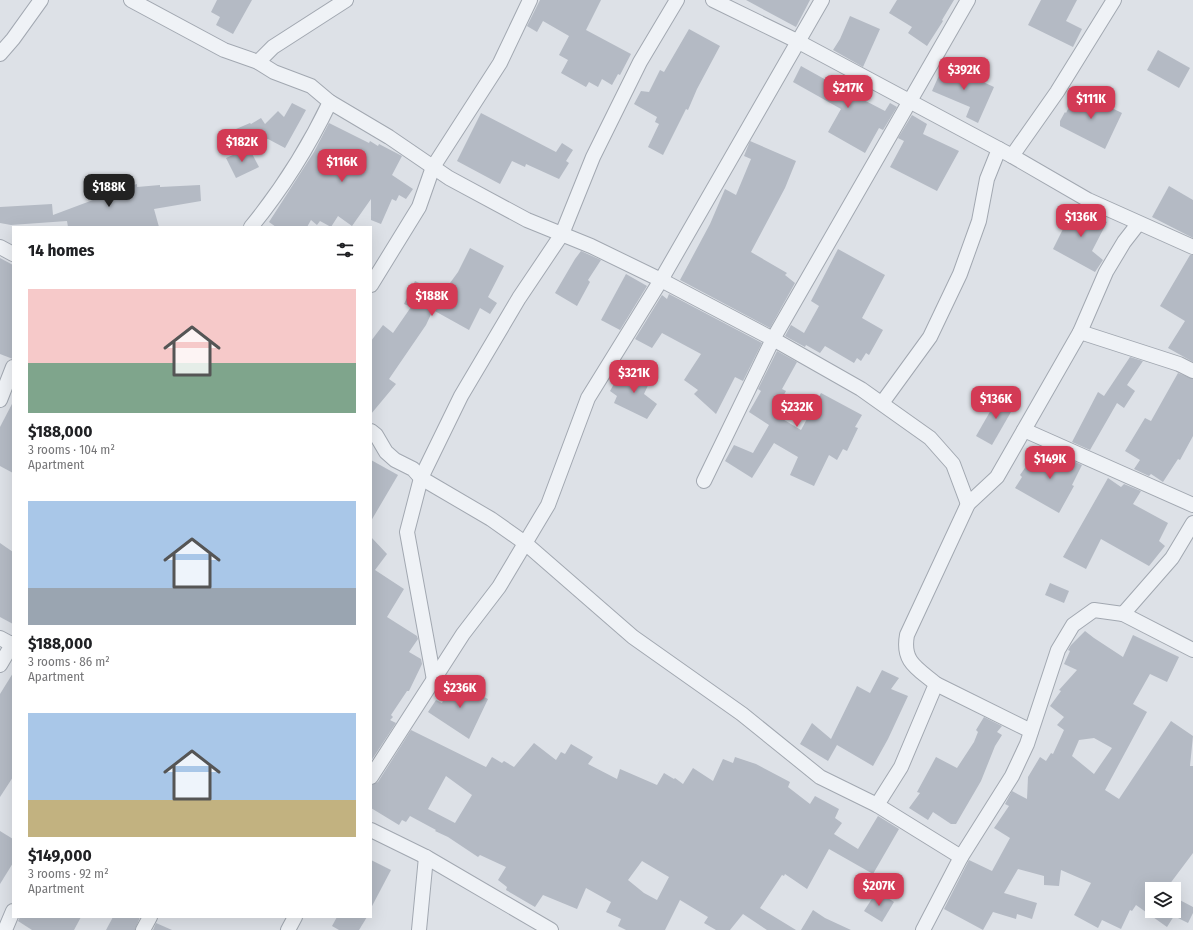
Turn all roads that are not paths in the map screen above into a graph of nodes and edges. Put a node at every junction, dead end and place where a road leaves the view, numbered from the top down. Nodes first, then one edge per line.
1 (41, 0) edge
2 (131, 0) edge
3 (346, 0) edge
4 (530, 0) edge
5 (676, 0) edge
6 (713, 0) edge
7 (822, 0) edge
8 (968, 0) edge
9 (1114, 0) edge
10 (6, 39) edge
11 (797, 41) junction
12 (0, 54) edge
13 (258, 62) junction
14 (330, 102) junction
15 (910, 103) junction
16 (999, 149) junction
17 (1012, 156) junction
18 (432, 167) junction
19 (1138, 224) junction
20 (252, 226) edge
21 (562, 234) junction
22 (0, 247) edge
23 (1193, 247) edge
24 (12, 253) edge
25 (661, 280) junction
26 (372, 283) edge
27 (1080, 332) junction
28 (773, 339) junction
29 (12, 370) edge
30 (1193, 371) edge
31 (0, 400) edge
32 (882, 403) junction
33 (1024, 430) junction
34 (372, 432) edge
35 (421, 478) junction
36 (704, 481) dead end
37 (968, 504) junction
38 (1193, 505) edge
39 (1193, 523) edge
40 (525, 543) junction
41 (1123, 614) junction
42 (10, 642) edge
43 (1193, 650) edge
44 (0, 665) edge
45 (434, 680) junction
46 (936, 684) junction
47 (1031, 732) junction
48 (372, 775) edge
49 (877, 804) junction
50 (372, 830) edge
51 (426, 857) junction
52 (961, 857) junction
53 (12, 913) edge
54 (149, 918) edge
55 (294, 918) edge
56 (5, 930) edge
57 (143, 930) edge
58 (288, 930) edge
59 (419, 930) edge
60 (551, 930) edge
61 (923, 930) edge

1 - 10 street
2 - 13 street
3 - 13 street
4 - 18 street
5 - 21 street
6 - 11 street
7 - 11 street
8 - 15 street
9 - 17 street
10 - 12 street
11 - 15 street
11 - 25 street
13 - 14 street
14 - 18 street
14 - 20 street
15 - 16 street
15 - 28 street
16 - 17 street
16 - 32 street
17 - 19 street
18 - 21 street
18 - 26 street
19 - 23 street
19 - 27 street
21 - 25 street
21 - 35 street
22 - 24 street
25 - 28 street
25 - 40 street
27 - 30 street
27 - 33 street
28 - 32 street
28 - 36 street
29 - 31 street
32 - 37 street
33 - 37 street
33 - 38 street
34 - 35 street
35 - 40 street
35 - 45 street
37 - 46 street
39 - 41 street
40 - 45 street
40 - 49 street
41 - 43 street
41 - 47 street
42 - 44 street
45 - 48 street
46 - 47 street
46 - 49 street
47 - 52 street
49 - 52 street
50 - 51 street
51 - 59 street
51 - 60 street
52 - 61 street
53 - 56 street
54 - 57 street
55 - 58 street

